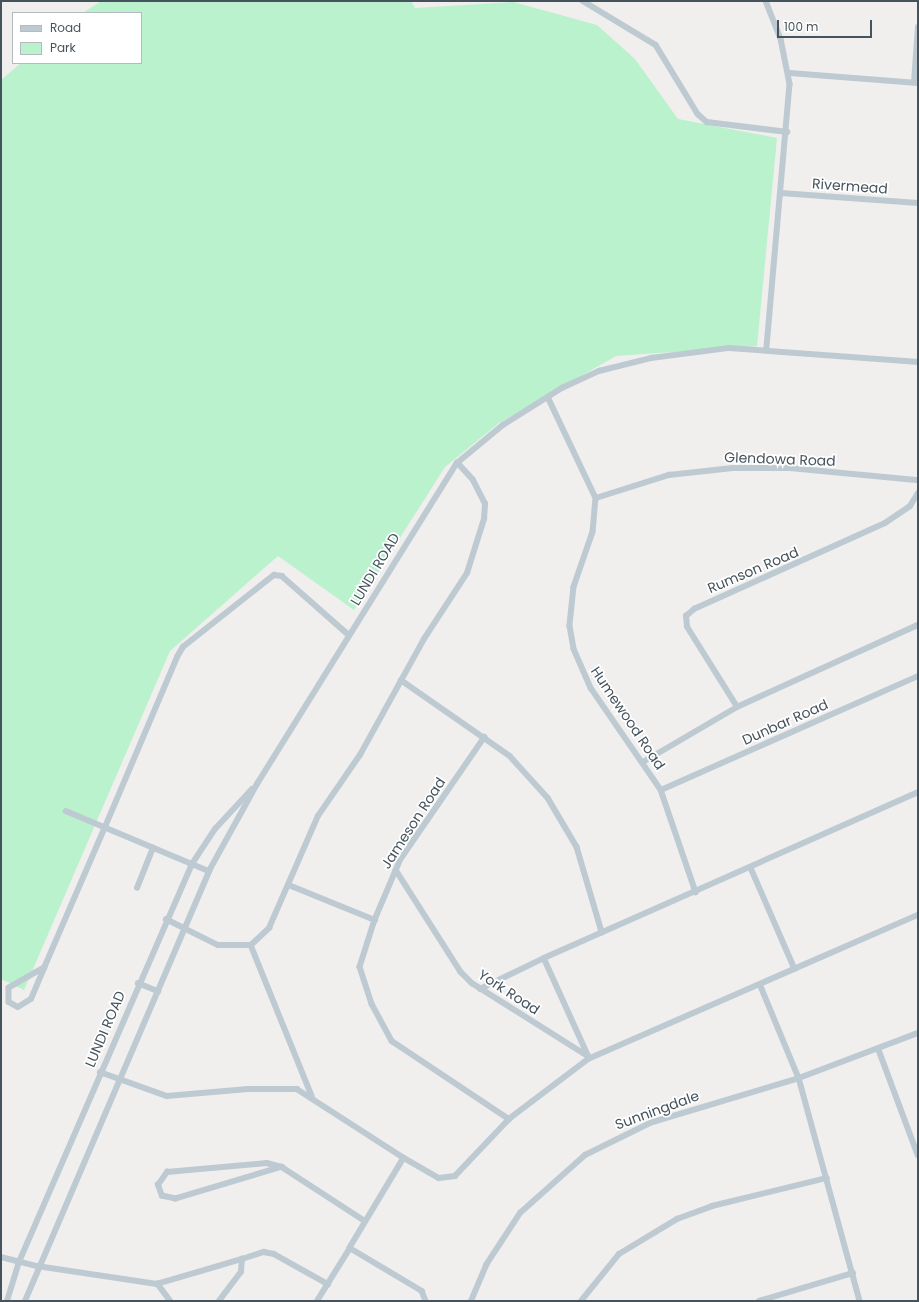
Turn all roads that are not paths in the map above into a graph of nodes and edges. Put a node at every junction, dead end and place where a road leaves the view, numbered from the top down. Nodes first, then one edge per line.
1 (583, 1) edge
2 (766, 1) edge
3 (918, 27) edge
4 (790, 73) junction
5 (916, 83) edge
6 (787, 132) junction
7 (781, 193) junction
8 (918, 203) edge
9 (767, 349) junction
10 (918, 362) edge
11 (548, 397) junction
12 (457, 463) junction
13 (918, 480) edge
14 (918, 493) edge
15 (596, 498) junction
16 (918, 626) edge
17 (349, 636) junction
18 (918, 676) edge
19 (402, 680) junction
20 (737, 707) junction
21 (485, 737) junction
22 (644, 762) junction
23 (257, 784) junction
24 (661, 790) junction
25 (918, 792) edge
26 (66, 811) dead end
27 (105, 827) junction
28 (153, 848) junction
29 (192, 864) junction
30 (752, 868) junction
31 (396, 870) junction
32 (210, 871) junction
33 (289, 885) junction
34 (137, 888) dead end
35 (696, 892) junction
36 (918, 915) edge
37 (166, 919) junction
38 (375, 920) junction
39 (186, 927) junction
40 (602, 932) junction
41 (251, 944) junction
42 (544, 958) junction
43 (44, 968) junction
44 (795, 969) junction
45 (138, 983) junction
46 (760, 984) junction
47 (480, 989) junction
48 (158, 991) junction
49 (918, 1033) edge
50 (879, 1050) junction
51 (588, 1057) junction
52 (100, 1072) junction
53 (799, 1078) junction
54 (119, 1081) junction
55 (312, 1097) junction
56 (509, 1119) junction
57 (916, 1143) edge
58 (918, 1155) edge
59 (404, 1158) junction
60 (282, 1167) junction
61 (827, 1178) junction
62 (365, 1221) junction
63 (350, 1248) junction
64 (1, 1257) edge
65 (242, 1259) junction
66 (19, 1262) junction
67 (37, 1266) junction
68 (853, 1273) junction
69 (157, 1284) junction
70 (328, 1284) junction
71 (7, 1301) edge
72 (25, 1301) edge
73 (170, 1301) edge
74 (219, 1301) edge
75 (317, 1301) edge
76 (426, 1301) edge
77 (471, 1301) edge
78 (581, 1301) edge
79 (759, 1301) edge
80 (860, 1301) edge

1 - 6 street
2 - 4 street
3 - 5 street
4 - 5 street
4 - 6 street
6 - 7 street
7 - 8 street, Rivermead
7 - 9 street
9 - 10 street, LUNDI ROAD
9 - 11 street, LUNDI ROAD
11 - 12 street, LUNDI ROAD
11 - 15 street
12 - 17 street, LUNDI ROAD
12 - 19 street
13 - 15 street, Glendowa Road
14 - 20 street, Rumson Road
15 - 22 street, Humewood Road
16 - 20 street
17 - 23 street, LUNDI ROAD
17 - 27 street
18 - 24 street, Dunbar Road
19 - 21 street
19 - 33 street
20 - 22 street
21 - 31 street, Jameson Road
21 - 40 street
22 - 24 street, Humewood Road
23 - 29 street, LUNDI ROAD
23 - 32 street, LUNDI ROAD
24 - 35 street, Humewood Road
25 - 30 street
26 - 27 street
27 - 28 street
27 - 43 street
28 - 29 street
28 - 34 street
29 - 32 street
29 - 37 street, LUNDI ROAD
30 - 35 street
30 - 44 street
31 - 38 street, Jameson Road
31 - 47 street, York Road
32 - 39 street, LUNDI ROAD
33 - 38 street
33 - 41 street
35 - 40 street
36 - 44 street
37 - 39 street
37 - 45 street, LUNDI ROAD
38 - 56 street, Jameson Road
39 - 41 street
39 - 48 street, LUNDI ROAD
40 - 42 street
41 - 55 street
42 - 47 street
42 - 51 street
43 - 43 street
44 - 46 street
45 - 48 street
45 - 52 street, LUNDI ROAD
46 - 51 street
46 - 53 street
47 - 51 street, York Road
48 - 54 street, LUNDI ROAD
49 - 50 street, Sunningdale
50 - 53 street, Sunningdale
50 - 57 street
51 - 56 street
52 - 54 street
52 - 66 street, LUNDI ROAD
53 - 61 street
53 - 77 street, Sunningdale
54 - 55 street
54 - 67 street, LUNDI ROAD
55 - 59 street
56 - 59 street
57 - 58 street
59 - 62 street
60 - 60 street
60 - 62 street
61 - 68 street
61 - 78 street
62 - 63 street
63 - 70 street
63 - 76 street
64 - 66 street
65 - 69 street
65 - 70 street
65 - 74 street
66 - 67 street
66 - 71 street, LUNDI ROAD
67 - 69 street
67 - 72 street, LUNDI ROAD
68 - 79 street
68 - 80 street
69 - 73 street
70 - 75 street

